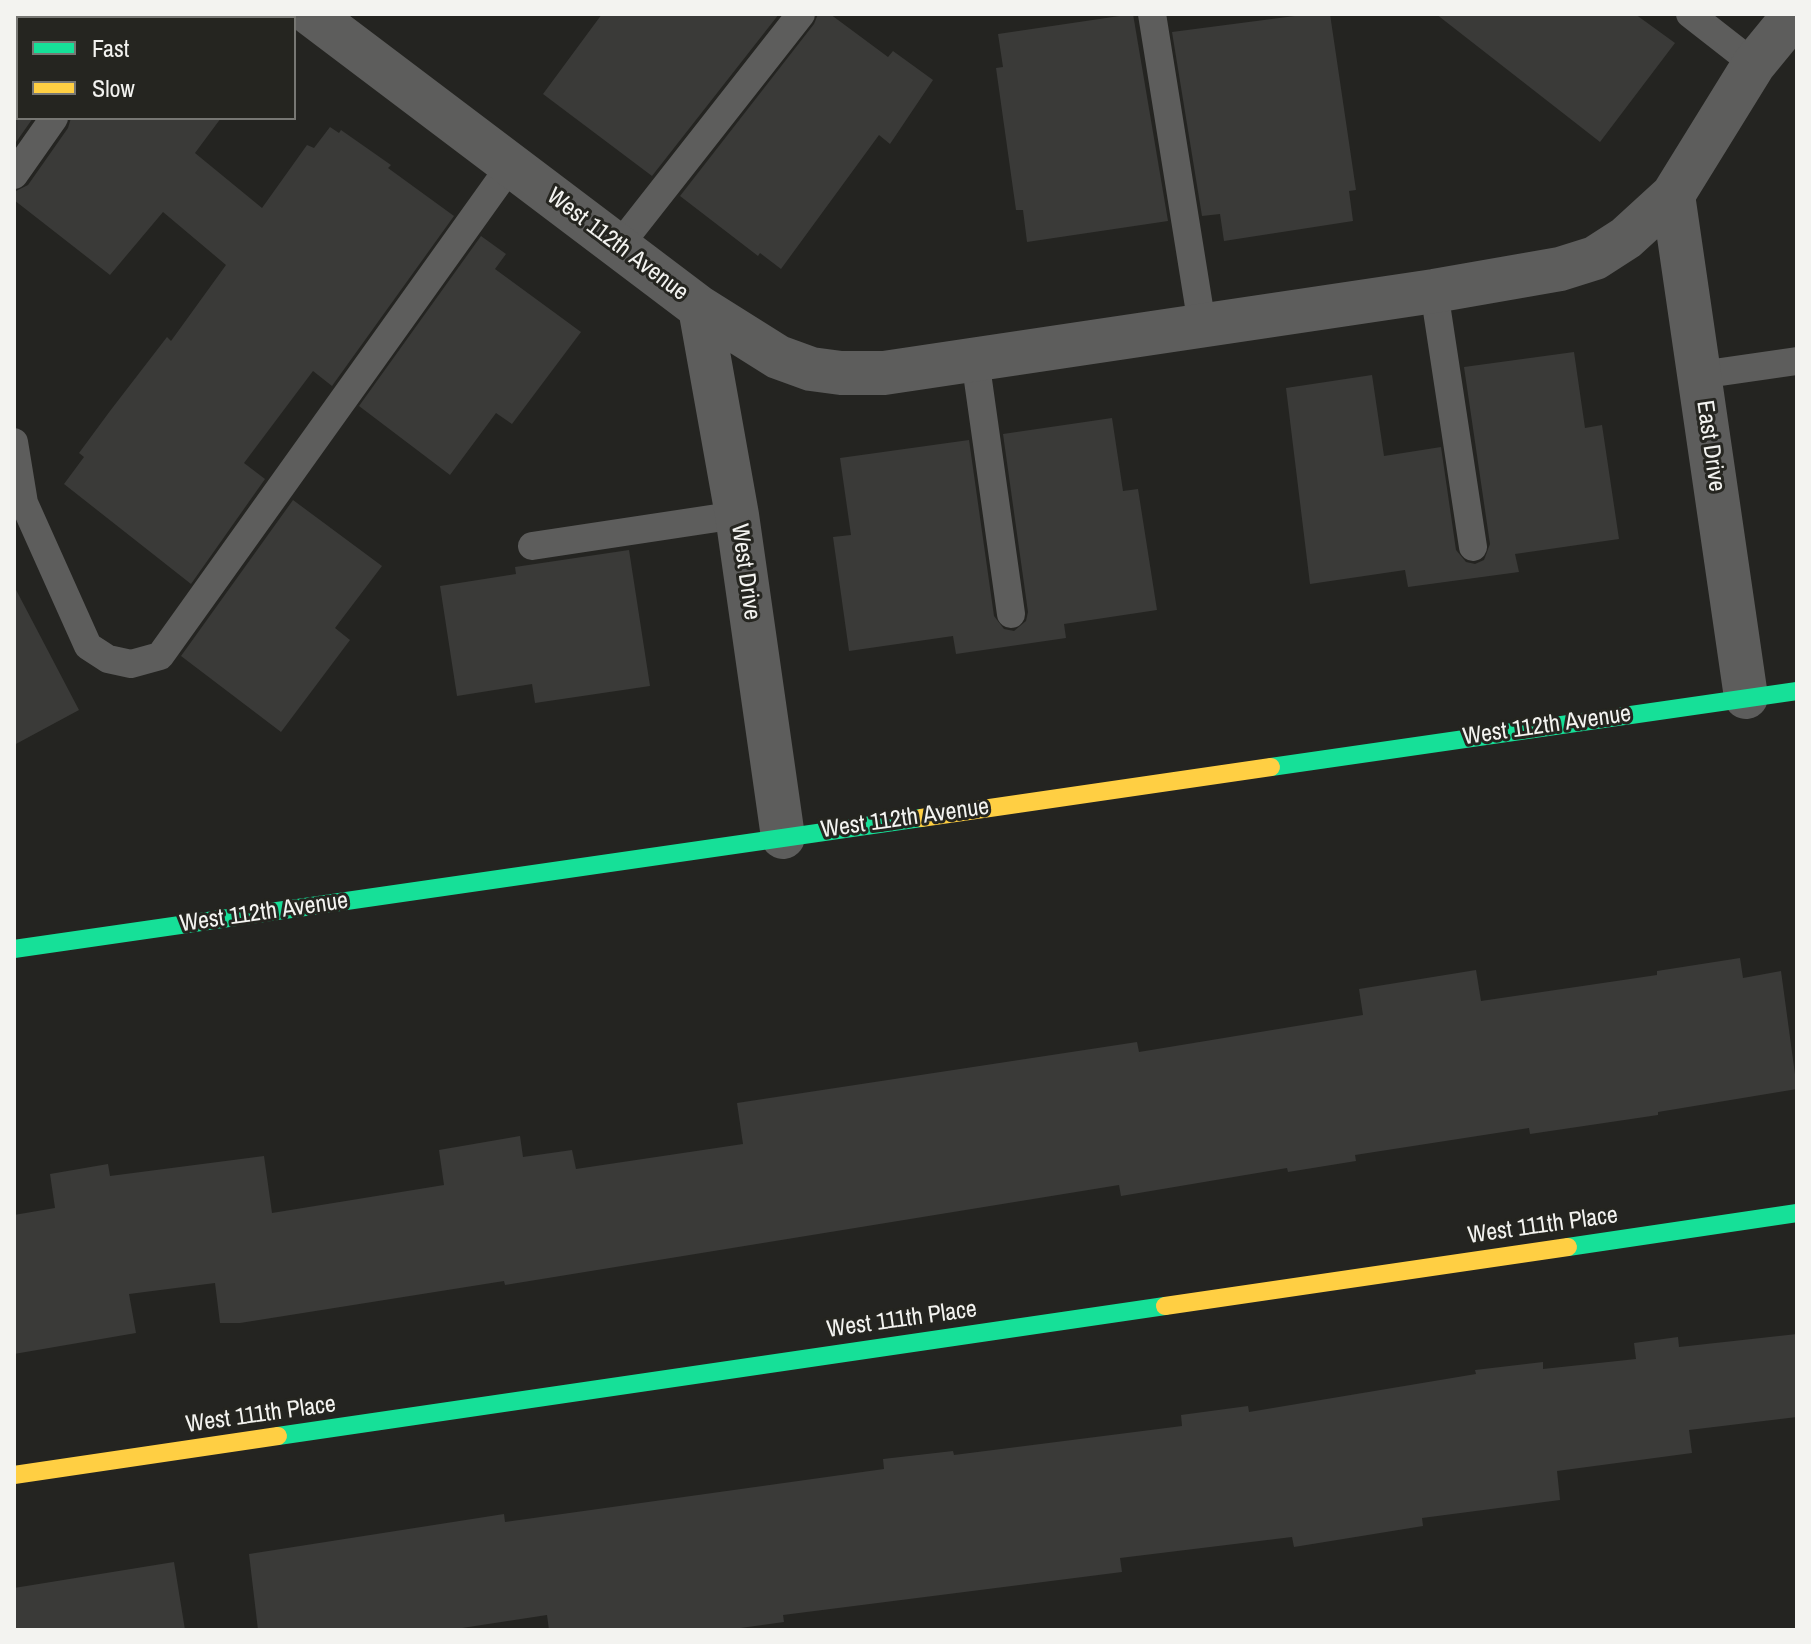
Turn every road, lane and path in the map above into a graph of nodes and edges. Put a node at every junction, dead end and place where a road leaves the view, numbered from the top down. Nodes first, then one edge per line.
1 (801, 14) edge
2 (1152, 14) edge
3 (1690, 14) edge
4 (1795, 14) edge
5 (321, 17) edge
6 (1754, 64) junction
7 (53, 120) edge
8 (511, 165) junction
9 (14, 175) edge
10 (1673, 195) junction
11 (618, 247) junction
12 (1434, 291) junction
13 (700, 308) junction
14 (1202, 325) junction
15 (975, 359) junction
16 (1797, 361) edge
17 (1700, 375) junction
18 (14, 442) edge
19 (737, 515) junction
20 (532, 546) dead end
21 (1473, 547) dead end
22 (1011, 614) dead end
23 (1797, 691) edge
24 (1746, 697) junction
25 (783, 837) junction
26 (14, 949) edge
27 (1797, 1213) edge
28 (14, 1475) edge

1 - 11 lane
2 - 14 lane
3 - 6 lane
4 - 6 street, West 112th Avenue
5 - 8 street, West 112th Avenue
6 - 10 street, West 112th Avenue
7 - 9 lane
8 - 11 street, West 112th Avenue
8 - 18 lane
10 - 12 street, West 112th Avenue
10 - 17 street, East Drive
11 - 13 street, West 112th Avenue
12 - 14 street, West 112th Avenue
12 - 21 lane
13 - 15 street, West 112th Avenue
13 - 19 street, West Drive
14 - 15 street, West 112th Avenue
15 - 22 lane
16 - 17 lane
17 - 24 street, East Drive
19 - 20 lane
19 - 25 street, West Drive
23 - 24 main road, West 112th Avenue
24 - 25 main road, West 112th Avenue
25 - 26 main road, West 112th Avenue
27 - 28 main road, West 111th Place

